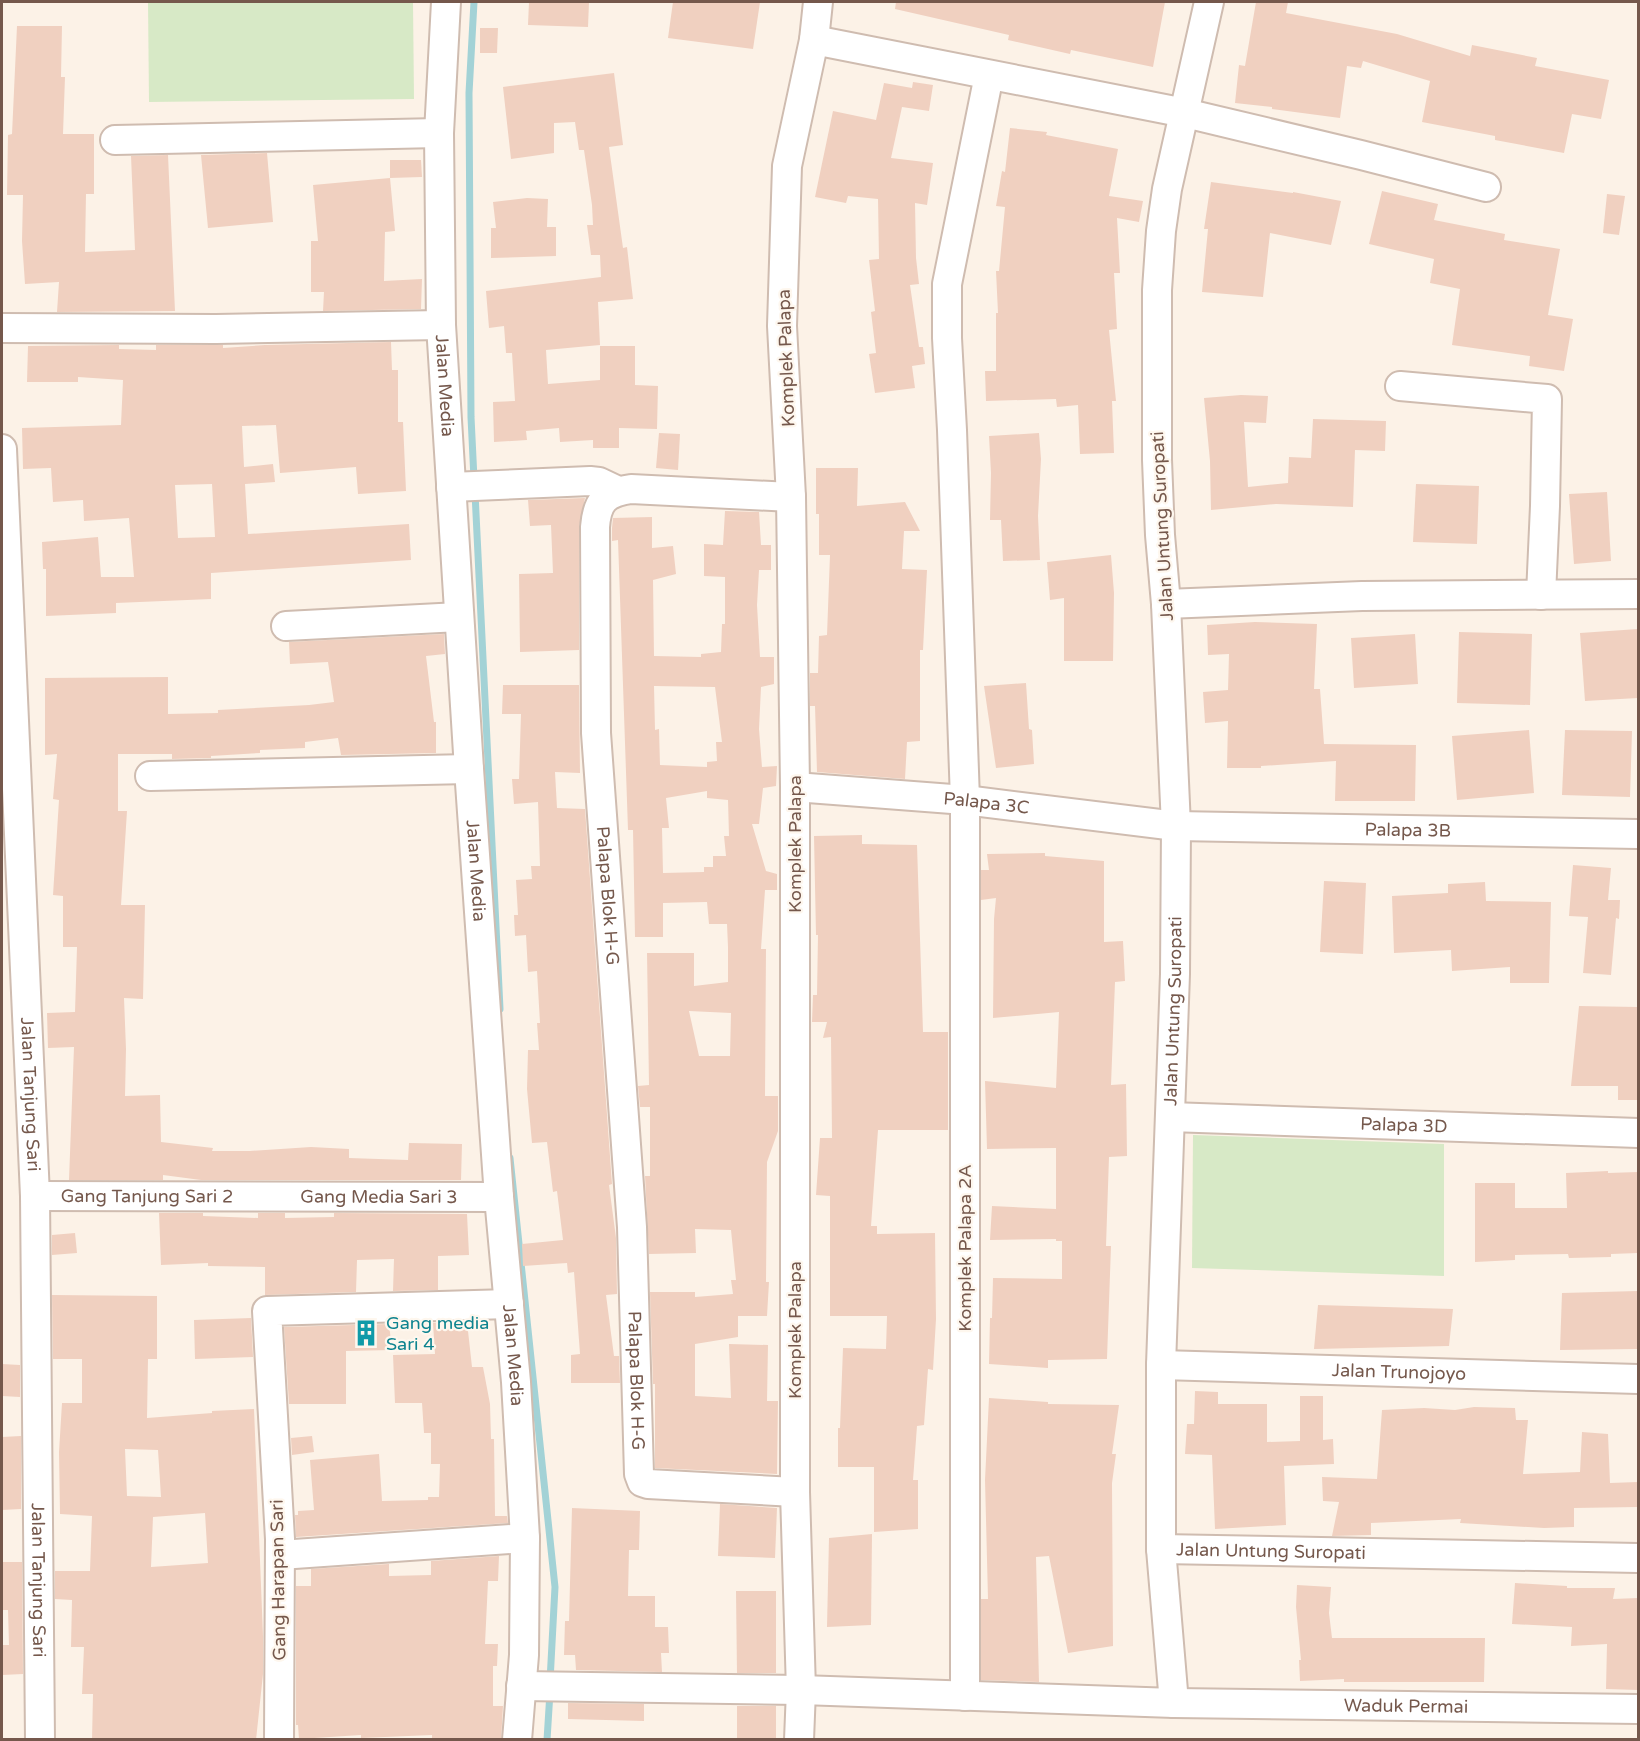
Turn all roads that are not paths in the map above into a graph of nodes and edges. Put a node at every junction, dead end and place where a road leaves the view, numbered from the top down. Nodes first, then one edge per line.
1 (446, 2) edge
2 (818, 2) edge
3 (1209, 2) edge
4 (814, 40) junction
5 (990, 75) junction
6 (1185, 113) junction
7 (439, 133) junction
8 (115, 140) dead end
9 (1486, 187) dead end
10 (441, 325) junction
11 (2, 328) edge
12 (1400, 386) dead end
13 (2, 450) edge
14 (451, 487) junction
15 (618, 491) junction
16 (791, 497) junction
17 (1638, 594) edge
18 (1540, 596) junction
19 (1166, 604) junction
20 (459, 617) junction
21 (286, 626) dead end
22 (469, 769) junction
23 (150, 776) dead end
24 (795, 787) junction
25 (965, 800) junction
26 (1176, 826) junction
27 (1638, 834) edge
28 (1170, 1117) junction
29 (1638, 1133) edge
30 (35, 1196) junction
31 (259, 1197) joint
32 (499, 1197) junction
33 (509, 1304) junction
34 (1161, 1365) junction
35 (1638, 1379) edge
36 (795, 1492) junction
37 (525, 1538) junction
38 (1161, 1549) junction
39 (280, 1555) junction
40 (1638, 1558) edge
41 (525, 1686) junction
42 (801, 1690) junction
43 (965, 1696) junction
44 (1174, 1702) junction
45 (1638, 1709) edge
46 (40, 1740) edge
47 (279, 1740) edge
48 (518, 1740) edge
49 (800, 1740) edge

1 - 7 street, Jalan Media
2 - 4 street, Komplek Palapa
3 - 6 street, Jalan Untung Suropati
4 - 5 street
4 - 16 street, Komplek Palapa
5 - 6 street
5 - 25 street, Komplek Palapa 2A
6 - 9 street
6 - 19 street, Jalan Untung Suropati
7 - 8 street
7 - 10 street, Jalan Media
10 - 11 street
10 - 14 street, Jalan Media
12 - 18 street
13 - 30 street, Jalan Tanjung Sari
14 - 15 street
14 - 20 street, Jalan Media
15 - 16 street
15 - 36 street, Palapa Blok H-G
16 - 24 street, Komplek Palapa
17 - 18 street
18 - 19 street
19 - 26 street, Jalan Untung Suropati
20 - 21 street
20 - 22 street, Jalan Media
22 - 23 street
22 - 32 street, Jalan Media
24 - 25 street, Palapa 3C
24 - 36 street, Komplek Palapa
25 - 26 street, Palapa 3C
25 - 43 street, Komplek Palapa 2A
26 - 27 street, Palapa 3B
26 - 28 street, Jalan Untung Suropati
28 - 29 street, Palapa 3D
28 - 34 street, Jalan Untung Suropati
30 - 31 street, Gang Tanjung Sari 2
30 - 46 street, Jalan Tanjung Sari
31 - 32 street, Gang Media Sari 3
32 - 33 street, Jalan Media
33 - 37 street, Jalan Media
33 - 39 street, Gang Harapan Sari
34 - 35 street, Jalan Trunojoyo
34 - 38 street, Jalan Untung Suropati
36 - 42 street, Komplek Palapa
37 - 39 street
37 - 41 street, Jalan Media
38 - 40 street, Jalan Untung Suropati
38 - 44 street
39 - 47 street, Gang Harapan Sari
41 - 42 street, Waduk Permai
41 - 48 street, Jalan Media
42 - 43 street, Waduk Permai
42 - 49 street, Komplek Palapa
43 - 44 street, Waduk Permai
44 - 45 street, Waduk Permai

